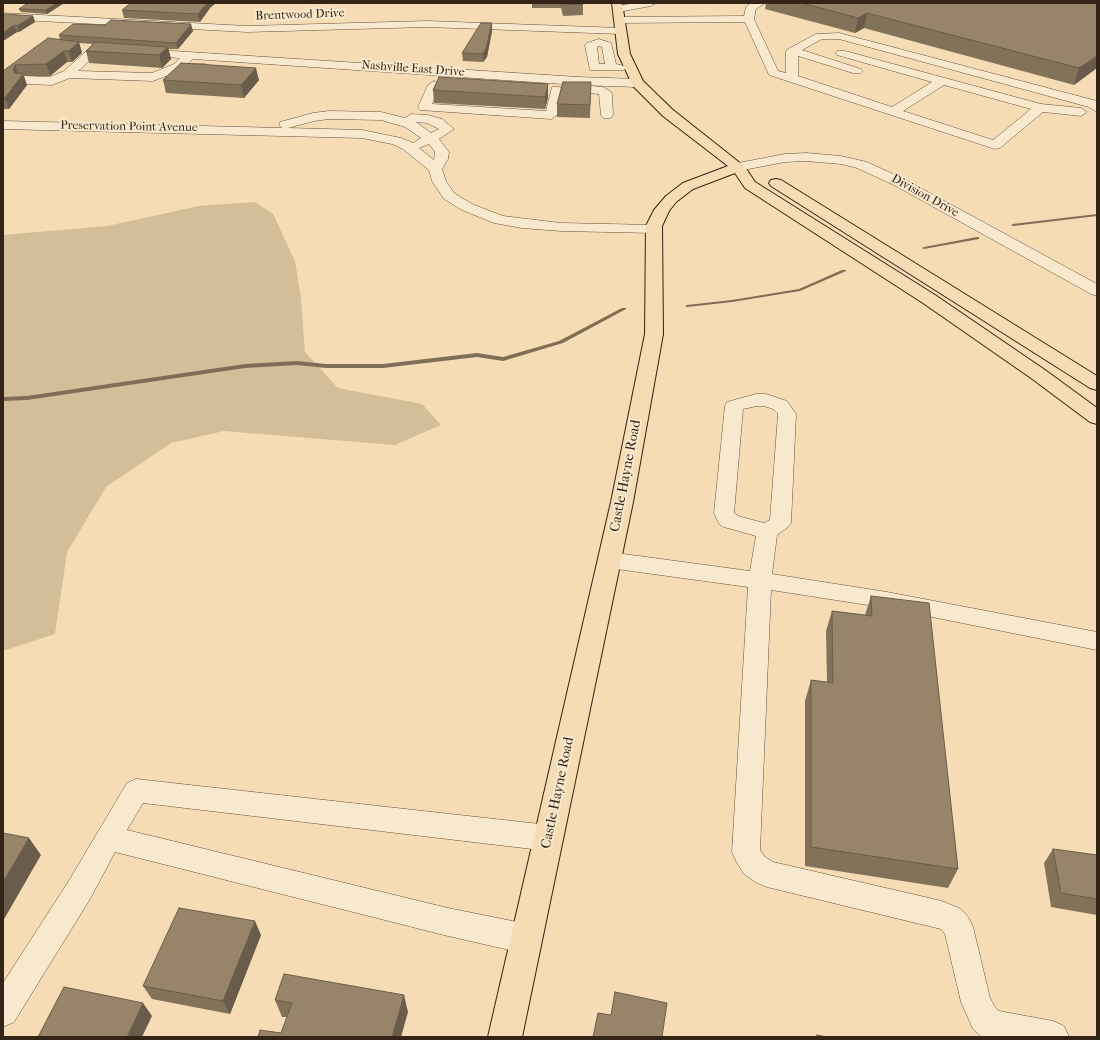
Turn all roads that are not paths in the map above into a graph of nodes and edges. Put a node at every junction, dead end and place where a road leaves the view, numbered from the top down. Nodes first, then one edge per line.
1 (651, 3) edge
2 (760, 3) edge
3 (3, 16) edge
4 (749, 19) junction
5 (619, 21) edge
6 (577, 29) junction
7 (596, 30) junction
8 (599, 42) junction
9 (79, 48) edge
10 (95, 49) junction
11 (792, 51) junction
12 (842, 53) dead end
13 (190, 55) junction
14 (350, 65) junction
15 (178, 67) junction
16 (631, 67) junction
17 (611, 68) junction
18 (220, 69) edge
19 (442, 70) junction
20 (867, 73) dead end
21 (68, 74) junction
22 (337, 78) dead end
23 (792, 78) junction
24 (24, 80) edge
25 (578, 81) junction
26 (942, 81) junction
27 (637, 83) junction
28 (434, 85) junction
29 (449, 86) edge
30 (911, 87) dead end
31 (502, 88) edge
32 (559, 89) junction
33 (926, 91) junction
34 (1096, 107) edge
35 (1040, 108) junction
36 (894, 112) junction
37 (607, 115) dead end
38 (385, 117) junction
39 (3, 125) edge
40 (254, 130) junction
41 (362, 134) junction
42 (431, 139) junction
43 (405, 145) junction
44 (738, 167) junction
45 (435, 169) junction
46 (654, 229) junction
47 (1097, 291) edge
48 (929, 298) junction
49 (1021, 335) junction
50 (1097, 379) edge
51 (1097, 384) edge
52 (1097, 401) edge
53 (1097, 418) edge
54 (767, 531) junction
55 (609, 560) junction
56 (760, 580) junction
57 (1097, 641) edge
58 (108, 838) junction
59 (549, 838) junction
60 (527, 939) junction
61 (3, 1011) edge
62 (505, 1037) edge
63 (1053, 1037) edge

1 - 5 street
2 - 4 street
3 - 6 street, Brentwood Drive
4 - 5 street
4 - 23 street
5 - 7 street, Brentwood Drive
5 - 8 street
5 - 16 main road
6 - 7 street, Brentwood Drive
6 - 8 street
7 - 8 street
8 - 17 street
8 - 17 street
9 - 10 street, Nashville East Drive
10 - 13 street, Nashville East Drive
10 - 21 street
11 - 20 street
11 - 23 street
11 - 34 street
12 - 26 street
13 - 14 street, Nashville East Drive
13 - 15 street
14 - 19 street, Nashville East Drive
14 - 22 street
15 - 18 street
15 - 21 street
16 - 17 street
16 - 27 main road
19 - 25 street, Nashville East Drive
19 - 28 street
21 - 24 street
23 - 36 street
25 - 27 street, Nashville East Drive
25 - 32 street
26 - 33 street
26 - 35 street
27 - 44 main road
28 - 29 street
28 - 32 street
30 - 33 street
31 - 32 street
32 - 37 street
33 - 36 street
34 - 35 street
35 - 36 street
38 - 40 street, Preservation Point Avenue
38 - 41 street
38 - 42 street, Preservation Point Avenue
38 - 42 street
39 - 40 street, Preservation Point Avenue
40 - 41 street, Preservation Point Avenue
41 - 43 street, Preservation Point Avenue
42 - 43 street
42 - 45 street, Preservation Point Avenue
43 - 45 street, Preservation Point Avenue
44 - 46 main road, Castle Hayne Road
44 - 47 street, Division Drive
44 - 48 main road
44 - 49 main road
45 - 46 street, Preservation Point Avenue
46 - 55 main road, Castle Hayne Road
48 - 52 main road
48 - 53 main road
49 - 50 main road
49 - 51 main road
54 - 54 street
54 - 56 street
55 - 56 street
55 - 59 main road, Castle Hayne Road
56 - 57 street
56 - 63 street
58 - 59 street
58 - 60 street
58 - 61 street
59 - 60 main road, Castle Hayne Road
60 - 62 main road, Castle Hayne Road

